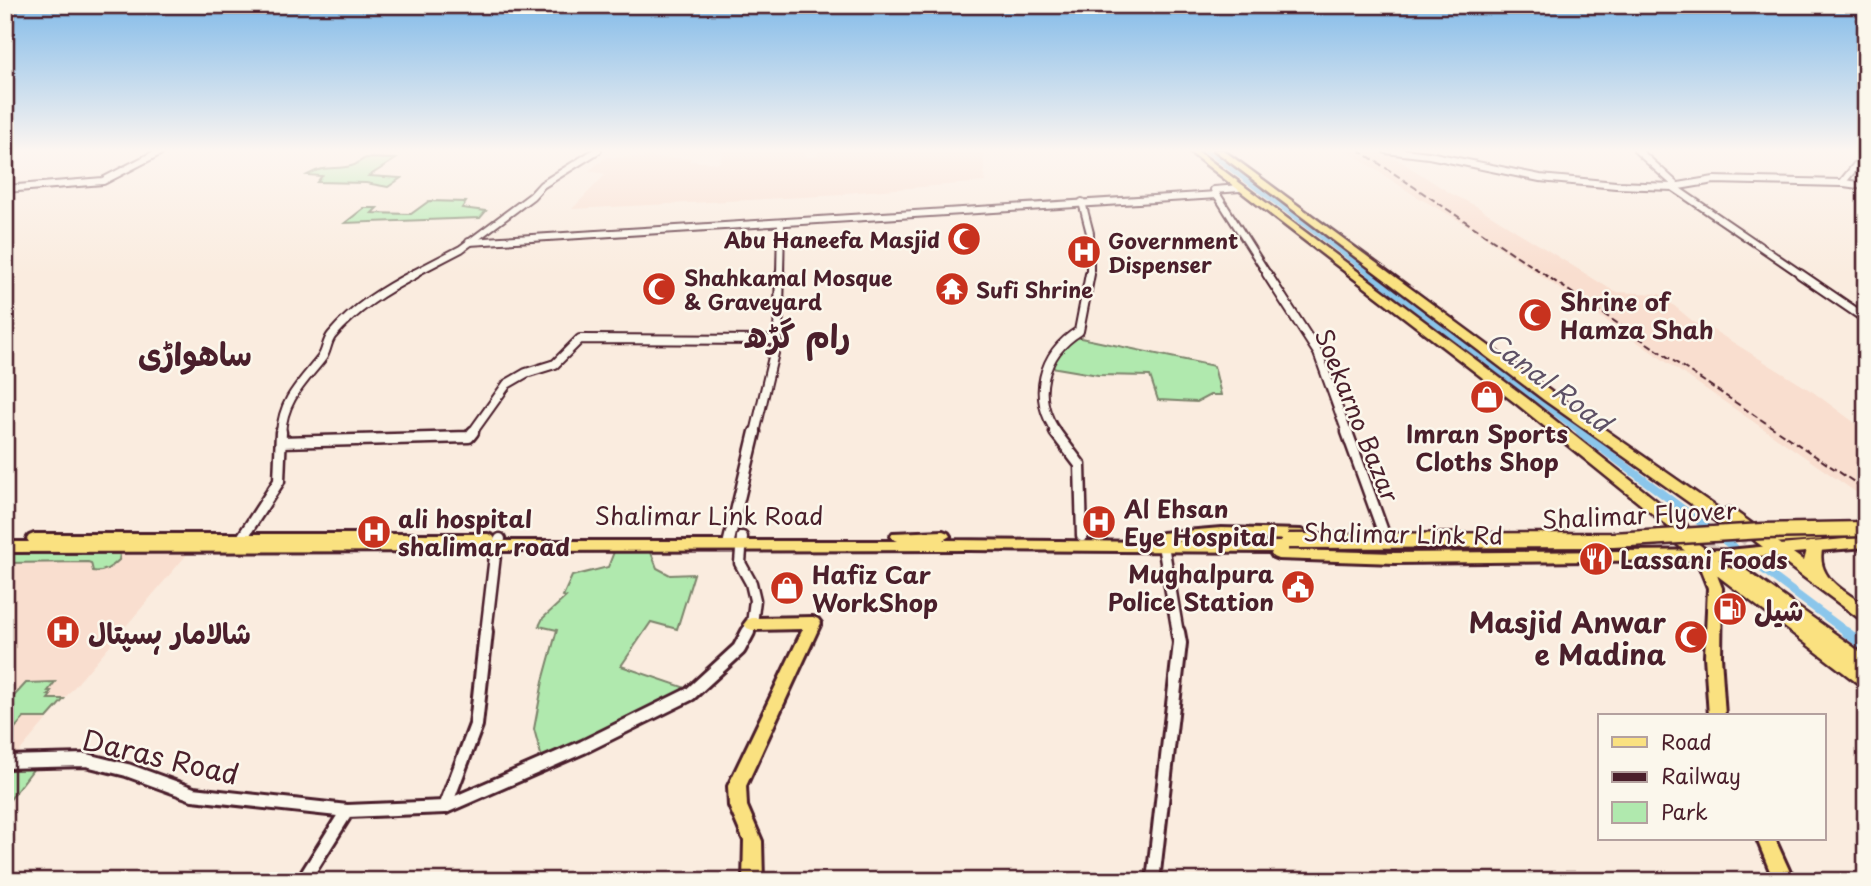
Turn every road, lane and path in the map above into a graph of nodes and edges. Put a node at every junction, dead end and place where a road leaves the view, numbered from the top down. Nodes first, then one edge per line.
1 (536, 191) edge
2 (1215, 191) edge
3 (1244, 191) edge
4 (1273, 191) edge
5 (1683, 191) edge
6 (1217, 195) junction
7 (1082, 202) junction
8 (781, 223) junction
9 (470, 242) junction
10 (1866, 319) edge
11 (777, 340) junction
12 (281, 442) junction
13 (1736, 526) junction
14 (1866, 528) edge
15 (1787, 531) junction
16 (1679, 532) junction
17 (1758, 533) junction
18 (1082, 536) junction
19 (1866, 536) edge
20 (1385, 537) junction
21 (242, 538) junction
22 (5, 539) edge
23 (735, 541) junction
24 (1162, 541) junction
25 (1866, 542) edge
26 (156, 543) junction
27 (498, 543) junction
28 (1289, 544) junction
29 (1815, 546) junction
30 (5, 547) edge
31 (1702, 555) junction
32 (1782, 557) junction
33 (1728, 560) junction
34 (1821, 581) junction
35 (1866, 615) edge
36 (752, 624) junction
37 (1866, 626) edge
38 (1866, 666) edge
39 (1866, 680) edge
40 (1717, 714) edge
41 (5, 762) edge
42 (451, 805) junction
43 (347, 811) junction
44 (1766, 840) edge
45 (303, 881) edge
46 (753, 881) edge
47 (1153, 881) edge
48 (1784, 881) edge

1 - 9 street
2 - 6 street
3 - 16 highway
4 - 13 highway
5 - 10 street
6 - 7 street
6 - 20 street, Soekarno Bazar
7 - 8 street
7 - 18 street
8 - 9 street
8 - 11 street
9 - 12 street
11 - 12 street
11 - 23 street
12 - 21 street
13 - 15 highway
13 - 16 main road, Shalimar Link Rd, bridge
13 - 17 highway
14 - 15 main road
14 - 28 main road, Shalimar Flyover, bridge
15 - 17 main road
16 - 20 main road, Shalimar Link Rd
16 - 31 highway
17 - 32 highway
18 - 23 main road, Shalimar Link Road
18 - 24 main road, Shalimar Link Road
19 - 28 main road, Shalimar Flyover
20 - 24 main road, Shalimar Link Rd
21 - 26 main road, Shalimar Link Road
21 - 27 main road, Shalimar Link Road
22 - 26 main road, Shalimar Link Road
23 - 24 main road, Shalimar Link Road
23 - 27 main road, Shalimar Link Road
23 - 36 street
24 - 28 main road, Shalimar Link Rd
24 - 31 main road, Shalimar Link Rd
24 - 47 street
25 - 29 main road, Shalimar Link Rd
26 - 27 main road, Shalimar Link Road
26 - 30 main road, Shalimar Link Road
27 - 42 street
29 - 32 main road, Shalimar Link Rd
29 - 34 highway
31 - 33 main road, Shalimar Link Rd
31 - 39 highway
31 - 40 main road
32 - 33 main road, Shalimar Link Rd
32 - 34 highway
32 - 37 highway
33 - 38 highway
34 - 35 highway
36 - 42 street
36 - 46 main road
41 - 43 street, Daras Road
42 - 43 street, Daras Road
43 - 45 street
44 - 48 main road

